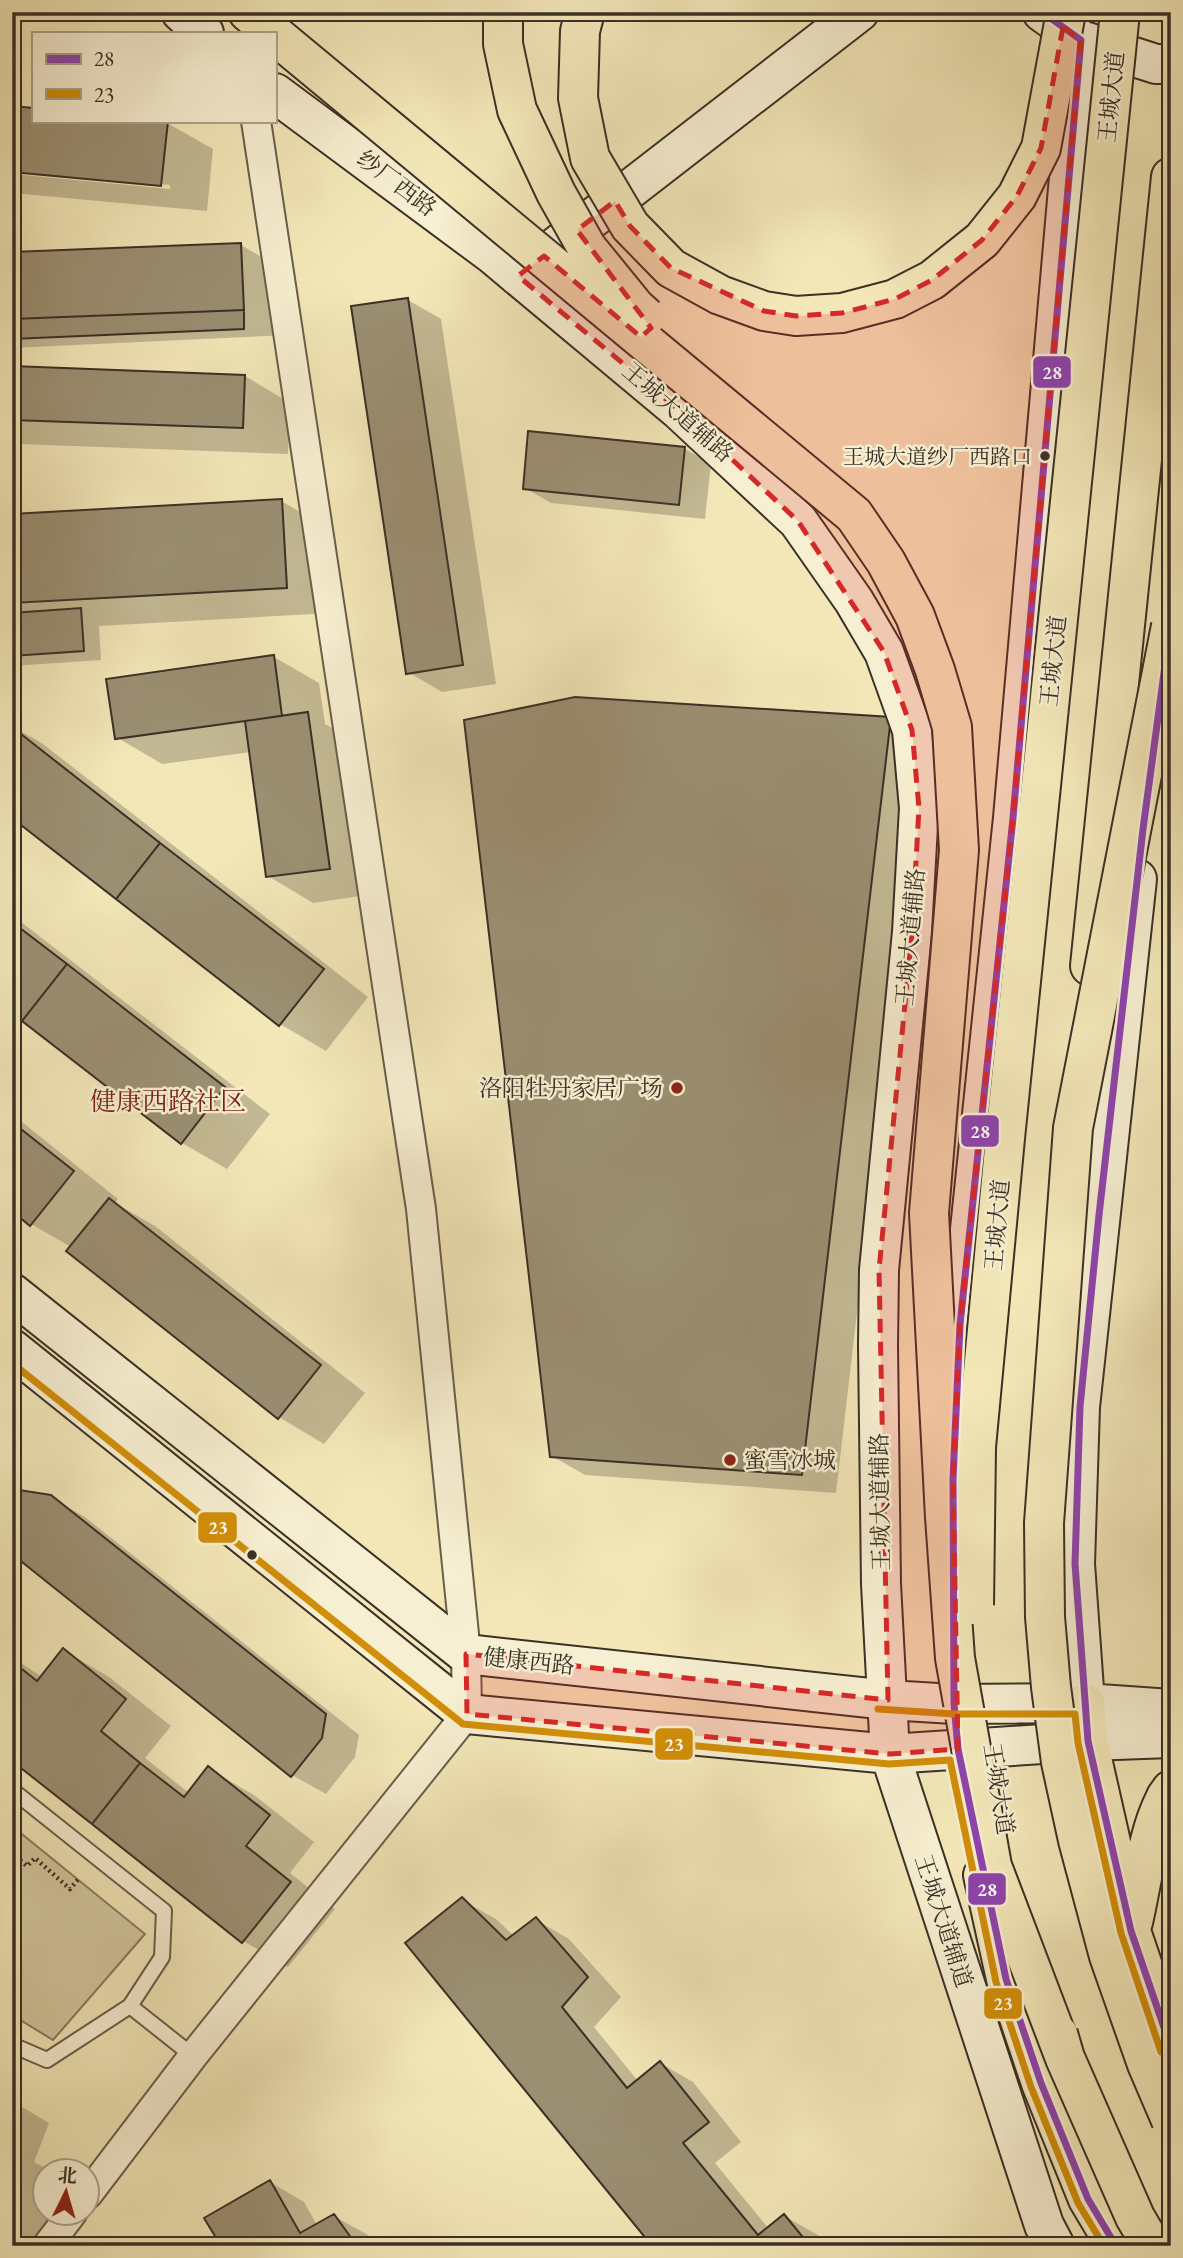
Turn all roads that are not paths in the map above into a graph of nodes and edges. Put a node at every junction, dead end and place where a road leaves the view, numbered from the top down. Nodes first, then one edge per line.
1 (181, 12) edge
2 (248, 12) edge
3 (503, 12) edge
4 (585, 12) edge
5 (859, 12) edge
6 (1042, 12) edge
7 (1120, 12) edge
8 (1073, 26) edge
9 (203, 32) edge
10 (272, 32) edge
11 (276, 36) edge
12 (1171, 64) edge
13 (276, 94) edge
14 (256, 122) edge
15 (1171, 177) edge
16 (518, 276) junction
17 (1171, 327) edge
18 (854, 515) junction
19 (1171, 619) edge
20 (1171, 626) edge
21 (1073, 1128) junction
22 (12, 1293) edge
23 (12, 1349) edge
24 (466, 1654) junction
25 (888, 1700) junction
26 (1085, 1703) junction
27 (954, 1704) junction
28 (1171, 1709) edge
29 (467, 1714) junction
30 (1171, 1738) edge
31 (1088, 1741) junction
32 (958, 1749) junction
33 (890, 1754) junction
34 (12, 1790) edge
35 (1168, 1793) edge
36 (1171, 1857) edge
37 (1131, 1931) junction
38 (130, 2006) junction
39 (12, 2045) edge
40 (1171, 2049) edge
41 (194, 2056) junction
42 (1065, 2058) junction
43 (1171, 2120) edge
44 (102, 2176) edge
45 (63, 2226) edge
46 (47, 2246) edge
47 (1055, 2246) edge
48 (1116, 2246) edge
49 (1125, 2246) edge
50 (1152, 2246) edge

1 - 9 main road
2 - 10 main road
3 - 18 main road, bridge
4 - 8 main road, bridge
5 - 16 main road
6 - 8 main road
7 - 42 main road, 王城大道, bridge
8 - 12 main road
8 - 27 main road
11 - 18 main road, bridge
13 - 16 main road, 纱厂西路
14 - 24 street
15 - 21 main road, bridge
16 - 25 main road, 王城大道辅路
17 - 21 main road, bridge
18 - 42 main road, bridge
19 - 26 main road
20 - 21 main road, bridge
21 - 43 main road, bridge
22 - 24 main road, 健康西路
23 - 29 main road
24 - 25 main road, 健康西路
24 - 29 street
25 - 27 main road, 健康西路
25 - 33 main road, 王城大道辅路
26 - 27 main road, 健康西路
26 - 28 main road, 健康西路
26 - 31 main road
27 - 32 main road
29 - 33 main road
29 - 41 street
30 - 31 main road
31 - 32 main road
31 - 37 main road
32 - 33 main road
32 - 48 main road
33 - 47 main road, 王城大道辅道
34 - 38 lane
35 - 36 main road
35 - 37 main road
37 - 40 main road
38 - 39 lane
38 - 41 lane
41 - 44 street
42 - 49 main road, bridge
42 - 50 main road, 王城大道, bridge
45 - 46 street

